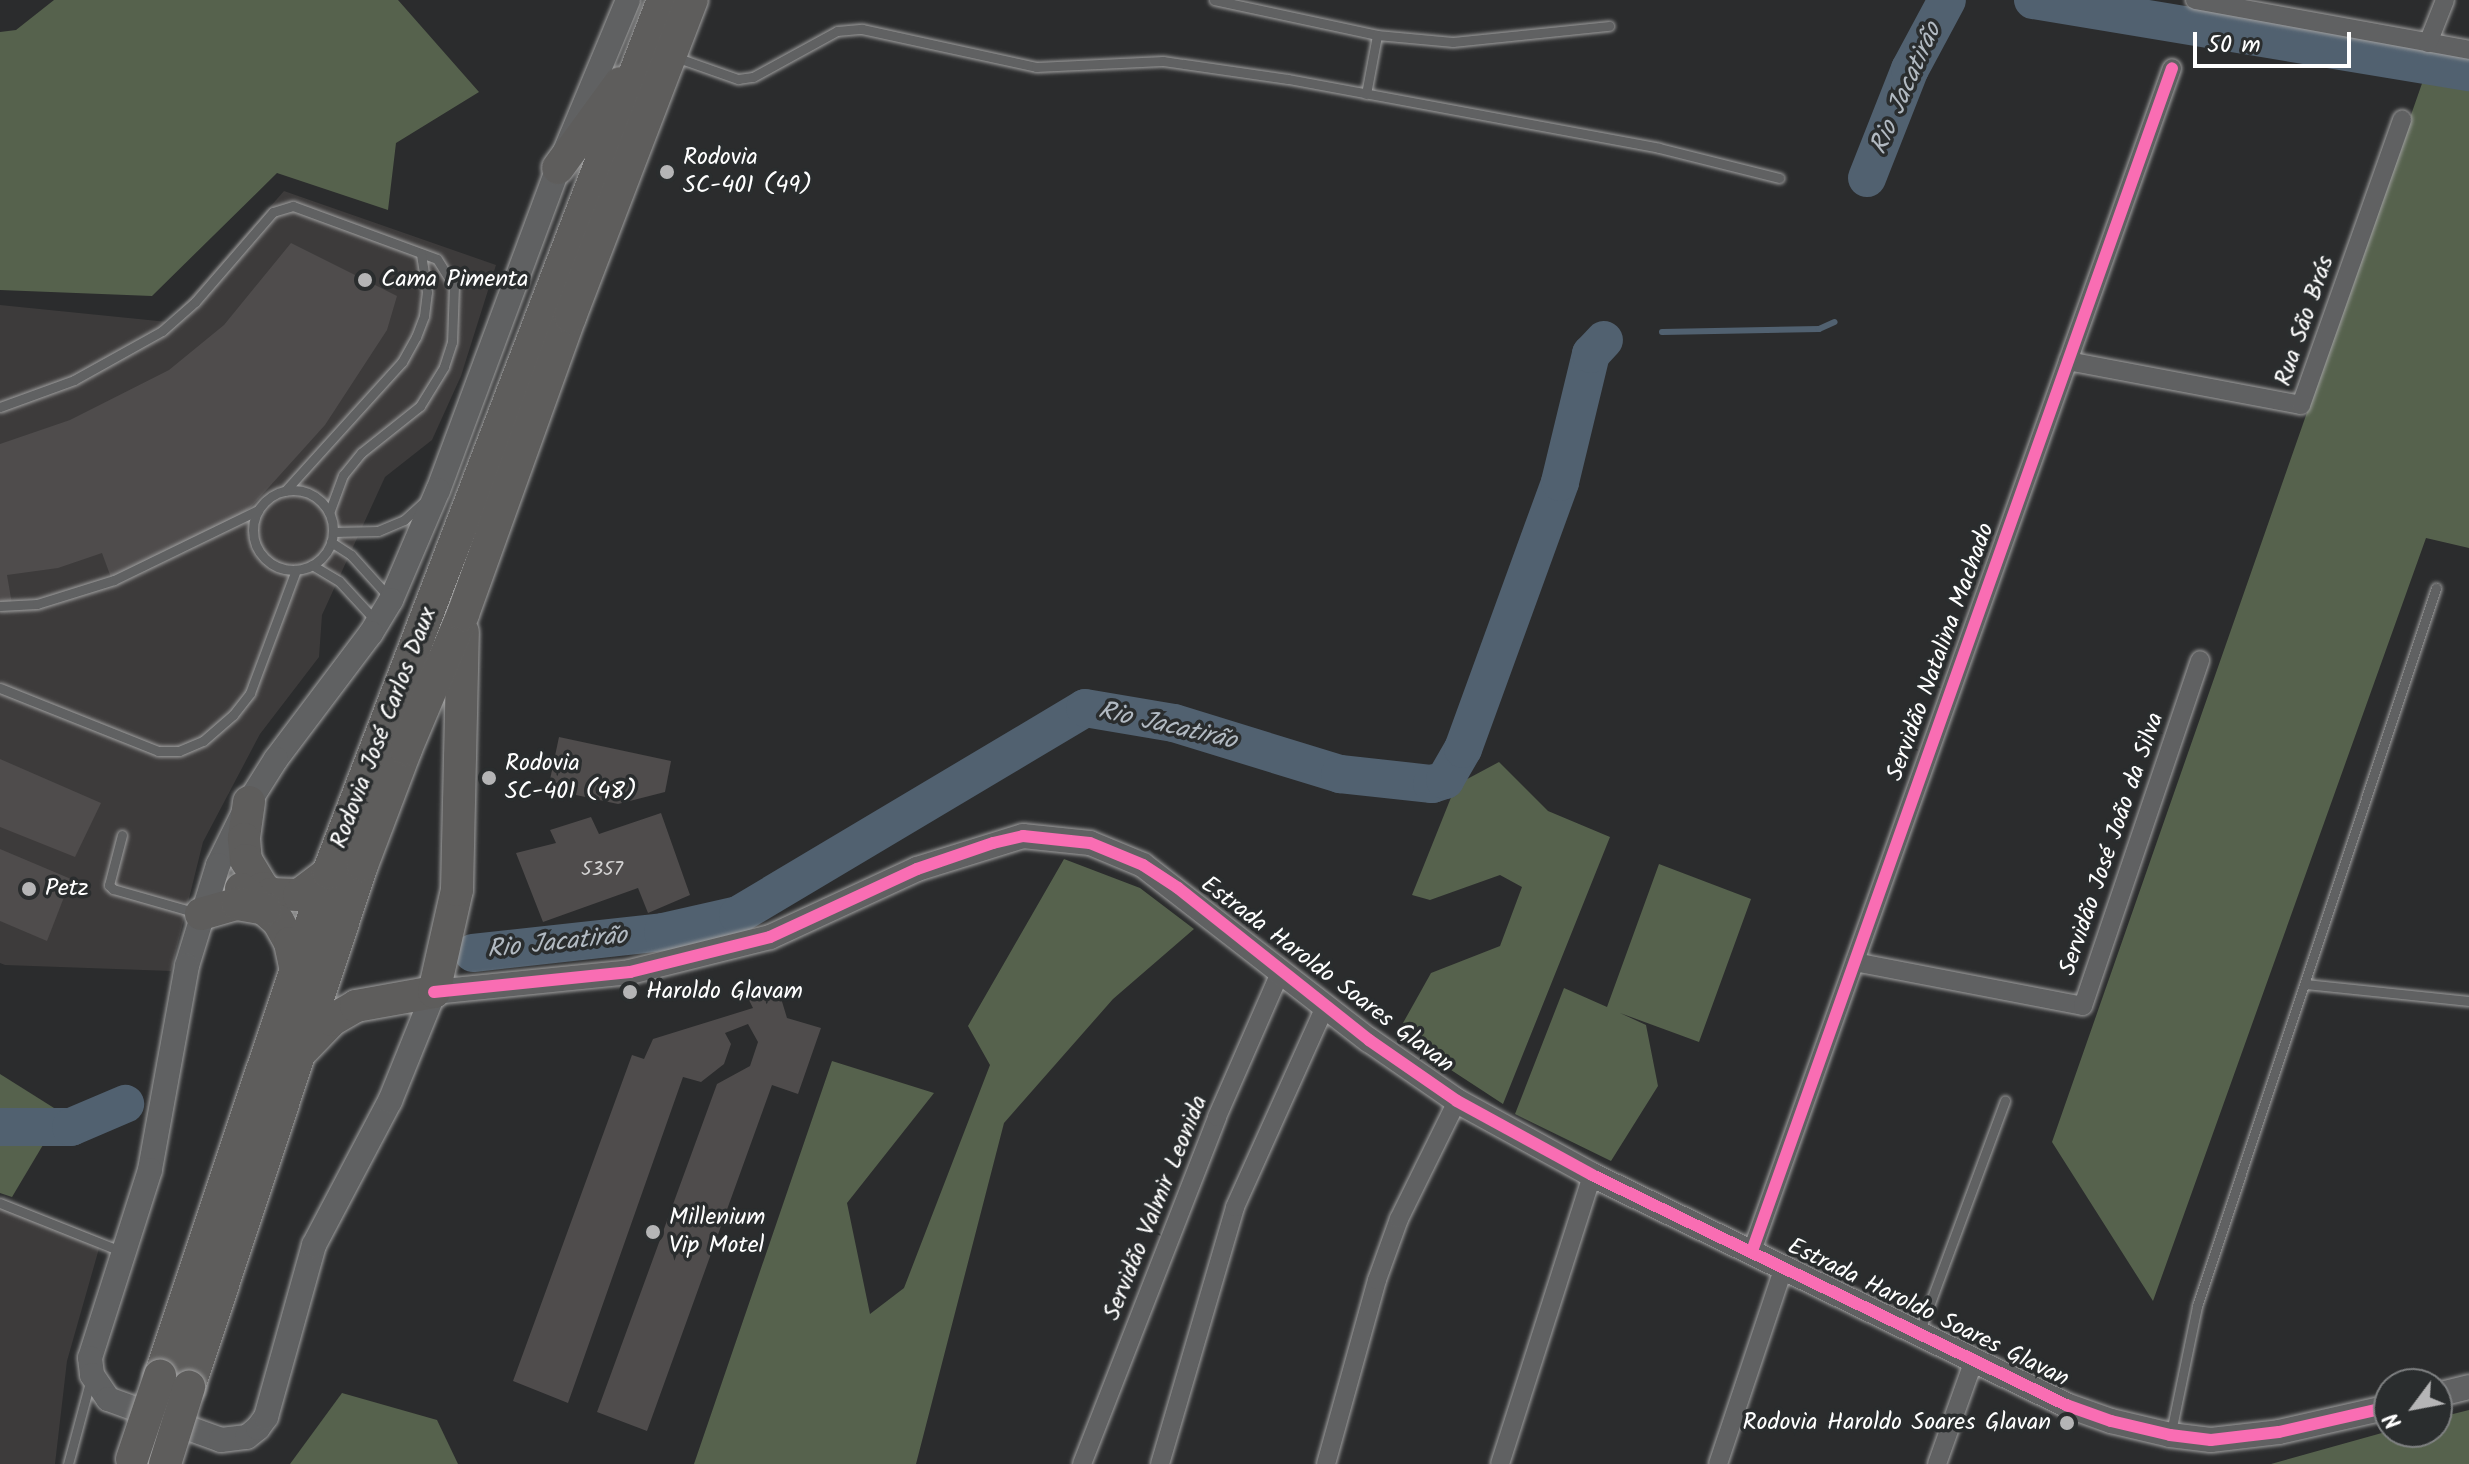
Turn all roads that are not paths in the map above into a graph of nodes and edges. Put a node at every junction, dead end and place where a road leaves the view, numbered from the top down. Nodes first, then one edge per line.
1 (628, 0) edge
2 (663, 0) edge
3 (692, 0) edge
4 (1214, 0) edge
5 (2197, 0) edge
6 (2445, 0) edge
7 (1609, 26) dead end
8 (1377, 35) junction
9 (2428, 43) junction
10 (2469, 50) edge
11 (656, 55) junction
12 (2172, 68) dead end
13 (1366, 94) junction
14 (2402, 119) dead end
15 (558, 168) junction
16 (1779, 178) dead end
17 (421, 253) junction
18 (2068, 361) junction
19 (0, 407) edge
20 (438, 490) junction
21 (285, 491) junction
22 (258, 510) junction
23 (329, 513) junction
24 (332, 537) junction
25 (312, 565) junction
26 (296, 570) junction
27 (2436, 588) dead end
28 (391, 600) junction
29 (0, 606) edge
30 (463, 614) junction
31 (378, 624) junction
32 (2200, 660) dead end
33 (0, 688) edge
34 (249, 802) junction
35 (122, 835) dead end
36 (228, 842) junction
37 (328, 873) junction
38 (266, 909) junction
39 (201, 914) junction
40 (1855, 962) junction
41 (295, 967) junction
42 (1280, 973) junction
43 (2305, 984) junction
44 (434, 992) junction
45 (393, 998) junction
46 (2469, 1001) edge
47 (1325, 1007) junction
48 (412, 1052) junction
49 (299, 1054) junction
50 (2005, 1100) dead end
51 (1457, 1101) junction
52 (1592, 1175) junction
53 (0, 1203) edge
54 (1752, 1251) junction
55 (123, 1252) junction
56 (1784, 1267) junction
57 (1919, 1333) junction
58 (1974, 1360) junction
59 (92, 1375) junction
60 (174, 1382) junction
61 (2373, 1411) edge
62 (2170, 1435) junction
63 (131, 1462) edge
64 (68, 1464) edge
65 (165, 1464) edge
66 (1082, 1464) edge
67 (1160, 1464) edge
68 (1326, 1464) edge
69 (1500, 1464) edge
70 (1718, 1464) edge
71 (1937, 1464) edge

1 - 15 main road
2 - 11 highway, Rodovia José Carlos Daux
3 - 11 highway, Rodovia José Carlos Daux
4 - 8 lane
5 - 9 street
6 - 9 street
7 - 8 lane
8 - 13 lane
9 - 10 street
11 - 13 lane
11 - 15 highway
11 - 30 highway, Rodovia José Carlos Daux
11 - 37 highway, Rodovia José Carlos Daux
12 - 18 street, Servidão Natalina Machado
13 - 16 lane
14 - 18 street, Rua São Brás
15 - 20 main road
17 - 19 lane
17 - 21 lane
17 - 23 lane
18 - 40 street, Servidão Natalina Machado
20 - 24 lane
20 - 28 main road
21 - 22 lane
21 - 23 lane
22 - 26 lane
22 - 29 lane
23 - 24 lane
24 - 25 lane
24 - 28 lane
25 - 26 lane
25 - 31 lane
26 - 33 lane
27 - 43 lane
28 - 31 main road
30 - 44 highway
30 - 49 highway, Rodovia José Carlos Daux
31 - 34 main road
32 - 40 street, Servidão José João da Silva
34 - 36 main road
34 - 37 highway
35 - 39 lane
36 - 38 highway
36 - 39 main road
37 - 41 highway, Rodovia José Carlos Daux
38 - 39 highway
38 - 41 highway
39 - 55 main road
40 - 54 street, Servidão Natalina Machado
41 - 60 highway, Rodovia José Carlos Daux
42 - 44 main road, Estrada Haroldo Soares Glavan
42 - 47 main road, Estrada Haroldo Soares Glavan
42 - 66 street, Servidão Valmir Leonida
43 - 46 lane
43 - 62 lane
44 - 45 highway
44 - 48 main road
45 - 48 main road
45 - 49 highway
47 - 51 main road, Estrada Haroldo Soares Glavan
47 - 67 street
48 - 59 main road
49 - 60 highway, Rodovia José Carlos Daux
50 - 57 lane
51 - 52 main road, Estrada Haroldo Soares Glavan
51 - 68 street
52 - 54 main road, Estrada Haroldo Soares Glavan
52 - 69 street
53 - 55 lane
54 - 56 main road, Estrada Haroldo Soares Glavan
55 - 59 main road
56 - 57 main road, Estrada Haroldo Soares Glavan
56 - 70 street
57 - 58 main road, Estrada Haroldo Soares Glavan
58 - 62 main road, Estrada Haroldo Soares Glavan
58 - 71 street
59 - 64 lane
60 - 63 highway, Rodovia José Carlos Daux, bridge
60 - 65 highway, Rodovia José Carlos Daux, bridge
61 - 62 main road, Estrada Haroldo Soares Glavan

